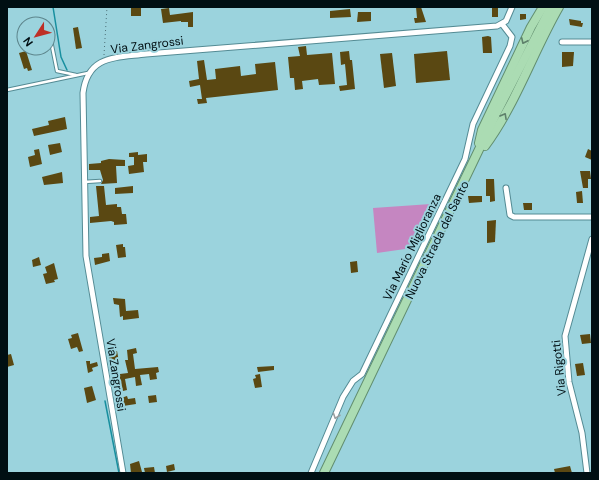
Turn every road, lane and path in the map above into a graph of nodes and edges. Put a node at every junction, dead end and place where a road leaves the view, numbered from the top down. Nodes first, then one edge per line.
1 (107, 7) edge
2 (512, 7) edge
3 (543, 7) edge
4 (551, 7) edge
5 (559, 7) edge
6 (499, 25) junction
7 (562, 42) dead end
8 (592, 42) edge
9 (54, 56) edge
10 (105, 60) junction
11 (88, 73) junction
12 (78, 75) junction
13 (7, 90) edge
14 (475, 160) junction
15 (100, 181) dead end
16 (84, 182) junction
17 (506, 188) dead end
18 (592, 217) edge
19 (592, 239) edge
20 (123, 473) edge
21 (311, 473) edge
22 (324, 473) edge
23 (587, 473) edge

1 - 10 path
2 - 6 street
3 -> 14 highway
4 - 14 highway, Nuova Strada del Santo
14 -> 5 highway
6 - 10 street, Via Zangrossi
6 -> 21 street, Via Mario Miglioranza
7 - 8 street
9 - 12 lane
10 - 11 street, Via Zangrossi
11 - 12 lane
11 - 16 street, Via Zangrossi
12 - 13 lane
14 - 22 highway, Nuova Strada del Santo
15 - 16 lane
16 - 20 street, Via Zangrossi
17 - 18 street
19 - 23 street, Via Rigotti

